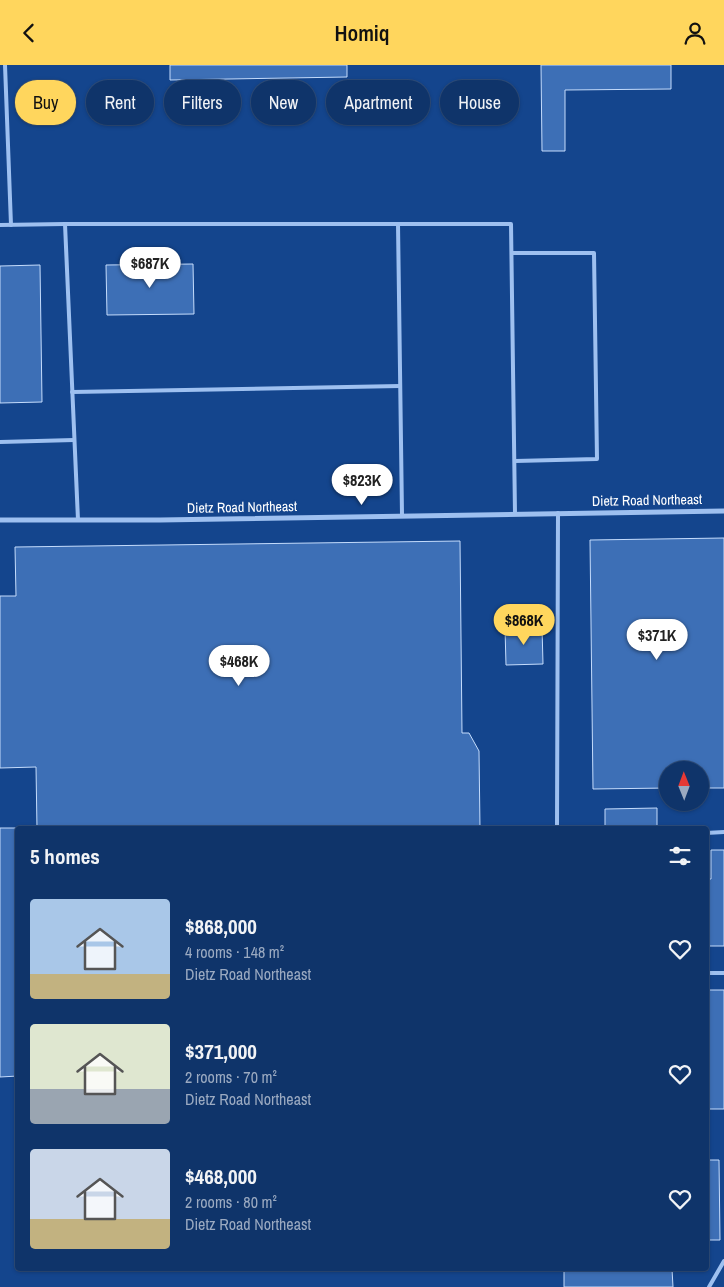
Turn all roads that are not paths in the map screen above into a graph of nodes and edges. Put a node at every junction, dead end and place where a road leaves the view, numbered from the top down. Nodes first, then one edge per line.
1 (5, 65) edge
2 (65, 224) junction
3 (398, 224) junction
4 (0, 225) edge
5 (11, 225) junction
6 (512, 253) junction
7 (400, 386) junction
8 (72, 392) junction
9 (74, 440) junction
10 (0, 442) edge
11 (514, 461) junction
12 (724, 511) edge
13 (515, 513) junction
14 (558, 513) junction
15 (402, 515) junction
16 (0, 520) edge
17 (78, 520) junction
18 (557, 826) edge
19 (724, 832) edge
20 (709, 833) edge
21 (709, 973) edge
22 (724, 973) edge
23 (724, 1261) edge
24 (709, 1287) edge

1 - 5 lane
2 - 3 lane
2 - 5 lane
2 - 8 lane
3 - 6 lane
3 - 7 lane
4 - 5 lane
6 - 11 lane
6 - 11 lane
7 - 8 lane
7 - 15 lane
8 - 9 lane
9 - 10 lane
9 - 17 lane
11 - 13 lane
12 - 14 street, Dietz Road Northeast
13 - 14 street, Dietz Road Northeast
13 - 15 street, Dietz Road Northeast
14 - 18 lane
15 - 17 street, Dietz Road Northeast
16 - 17 street, Dietz Road Northeast
19 - 20 lane
21 - 22 lane
23 - 24 lane

